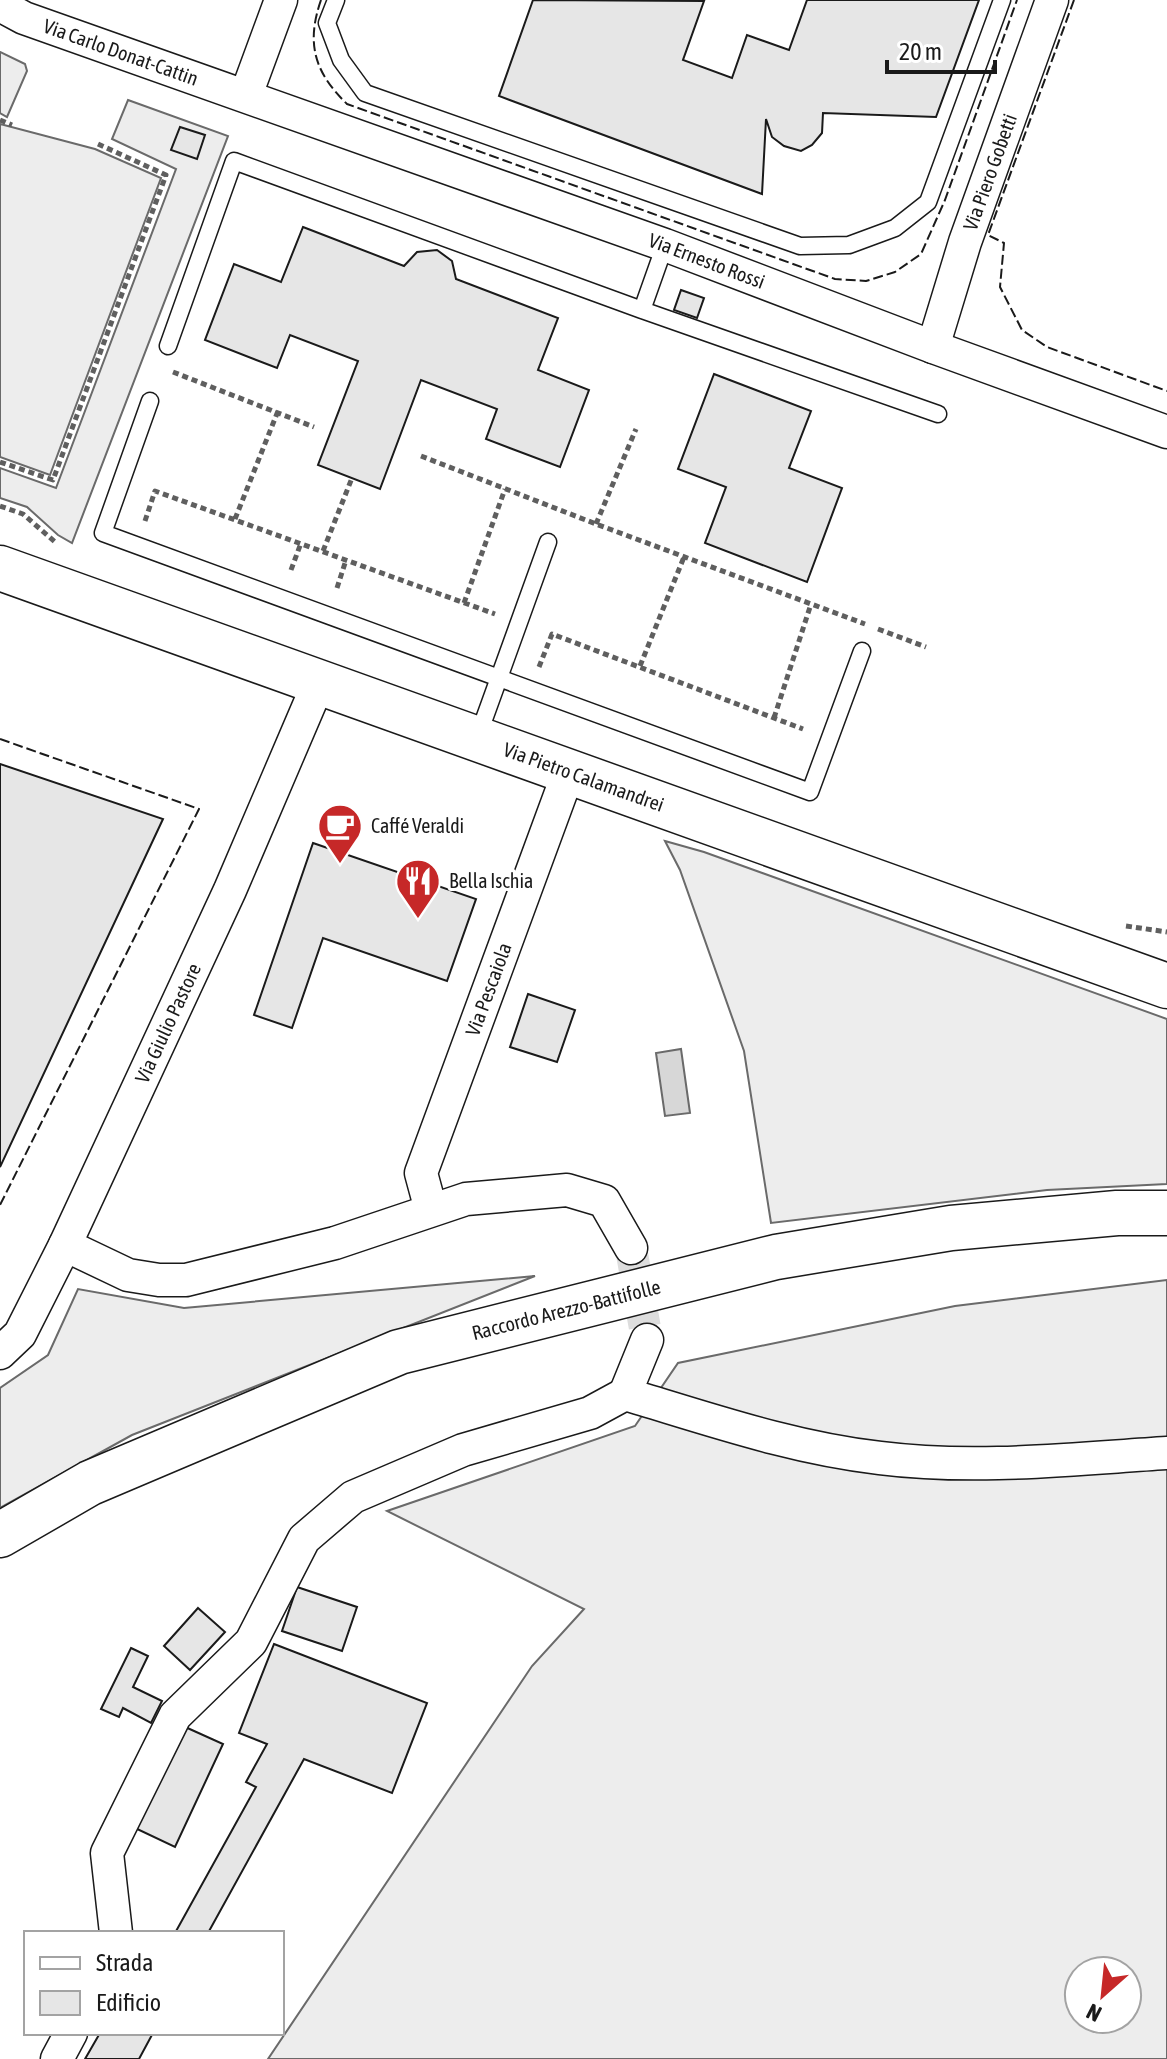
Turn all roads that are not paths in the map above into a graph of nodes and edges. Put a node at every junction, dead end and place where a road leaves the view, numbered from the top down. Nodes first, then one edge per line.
1 (281, 0) edge
2 (336, 0) edge
3 (1002, 0) edge
4 (1052, 0) edge
5 (0, 5) edge
6 (246, 95) junction
7 (665, 245) junction
8 (642, 310) junction
9 (168, 346) dead end
10 (933, 347) junction
11 (150, 401) dead end
12 (938, 414) dead end
13 (1167, 432) edge
14 (548, 542) dead end
15 (0, 568) edge
16 (862, 651) dead end
17 (499, 677) junction
18 (319, 682) junction
19 (478, 738) junction
20 (569, 771) junction
21 (1167, 986) edge
22 (431, 1210) junction
23 (1167, 1213) edge
24 (65, 1245) junction
25 (631, 1248) tunnel mouth
26 (647, 1340) tunnel mouth
27 (0, 1353) edge
28 (625, 1394) junction
29 (1167, 1453) edge
30 (0, 1535) edge
31 (116, 1931) edge
32 (70, 2035) edge
33 (57, 2059) edge

1 - 6 street
2 - 3 lane
4 - 10 street, Via Piero Gobetti
5 - 6 street, Via Carlo Donat-Cattin
6 - 7 street, Via Ernesto Rossi
7 - 8 lane
7 - 10 street, Via Ernesto Rossi
8 - 9 lane
8 - 12 lane
10 - 13 street, Via Ernesto Rossi
11 - 17 lane
14 - 17 lane
15 - 18 main road, Via Pietro Calamandrei
16 - 17 lane
17 - 19 lane
18 - 19 main road, Via Pietro Calamandrei
18 - 24 street, Via Giulio Pastore
19 - 20 main road, Via Pietro Calamandrei
20 - 21 main road, Via Pietro Calamandrei
20 - 22 street, Via Pescaiola
22 - 24 street
22 - 25 street
23 - 30 main road, Raccordo Arezzo-Battifolle
24 - 27 street, Via Giulio Pastore
26 - 28 street
28 - 29 street
28 - 31 street
32 - 33 street

